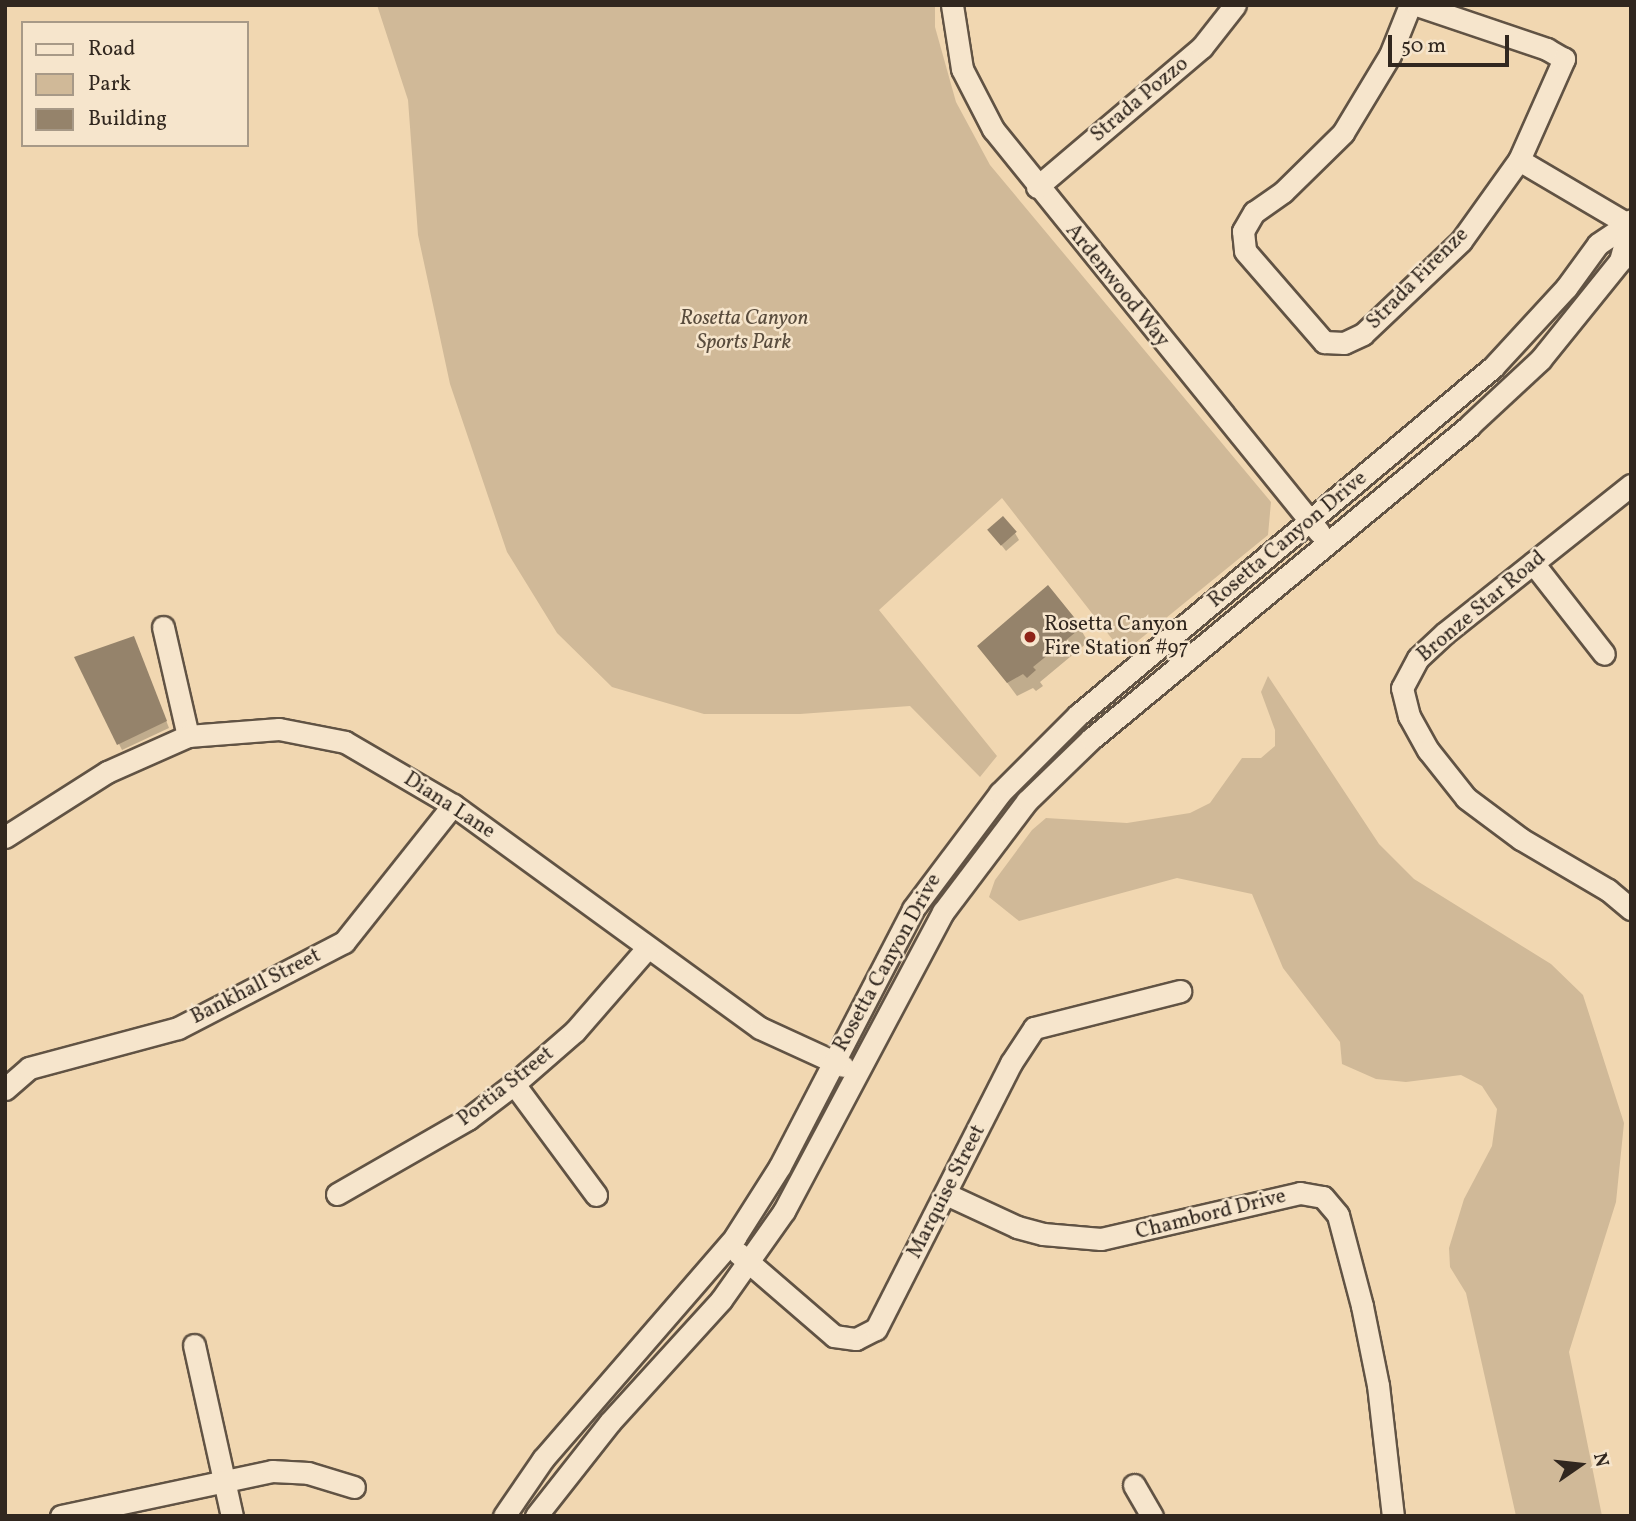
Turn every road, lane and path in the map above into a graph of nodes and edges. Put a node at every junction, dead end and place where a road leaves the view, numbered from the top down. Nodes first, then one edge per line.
1 (953, 5) edge
2 (1234, 5) edge
3 (1410, 5) edge
4 (1417, 5) edge
5 (1518, 160) junction
6 (1037, 187) junction
7 (1630, 224) edge
8 (1631, 485) edge
9 (1310, 522) junction
10 (1327, 542) junction
11 (1533, 562) junction
12 (163, 627) dead end
13 (1604, 654) dead end
14 (188, 736) junction
15 (453, 805) junction
16 (5, 837) edge
17 (1631, 909) edge
18 (648, 947) junction
19 (1180, 990) dead end
20 (833, 1061) junction
21 (857, 1073) junction
22 (514, 1084) junction
23 (5, 1089) edge
24 (337, 1194) dead end
25 (946, 1194) junction
26 (596, 1195) dead end
27 (729, 1246) junction
28 (749, 1262) junction
29 (194, 1345) dead end
30 (224, 1482) junction
31 (1134, 1485) dead end
32 (354, 1487) dead end
33 (61, 1516) edge
34 (232, 1516) edge
35 (504, 1516) edge
36 (537, 1516) edge
37 (1152, 1516) edge
38 (1394, 1516) edge

1 - 6 street, Ardenwood Way
2 - 6 street, Strada Pozzo
3 - 5 street, Strada Firenze
4 - 5 street, Strada Firenze
5 - 7 street
6 - 9 street, Ardenwood Way
7 - 9 street, Rosetta Canyon Drive
7 - 10 street, Rosetta Canyon Drive
8 - 11 street, Bronze Star Road
9 - 10 street, Ardenwood Way
9 - 20 street, Rosetta Canyon Drive
10 - 21 street, Rosetta Canyon Drive
11 - 13 street
11 - 17 street, Bronze Star Road
12 - 14 street
14 - 15 street, Diana Lane
14 - 16 street, Diana Lane
15 - 18 street, Diana Lane
15 - 23 street, Bankhall Street
18 - 20 street, Diana Lane
18 - 22 street, Portia Street
19 - 25 street, Marquise Street
20 - 21 street, Diana Lane
20 - 27 street, Rosetta Canyon Drive
21 - 28 street, Rosetta Canyon Drive
22 - 24 street, Portia Street
22 - 26 street
25 - 28 street, Marquise Street
25 - 38 street, Chambord Drive
27 - 28 street, Marquise Street
27 - 35 street, Rosetta Canyon Drive
28 - 36 street, Rosetta Canyon Drive
29 - 30 street
30 - 32 street
30 - 33 street
30 - 34 street
31 - 37 street

